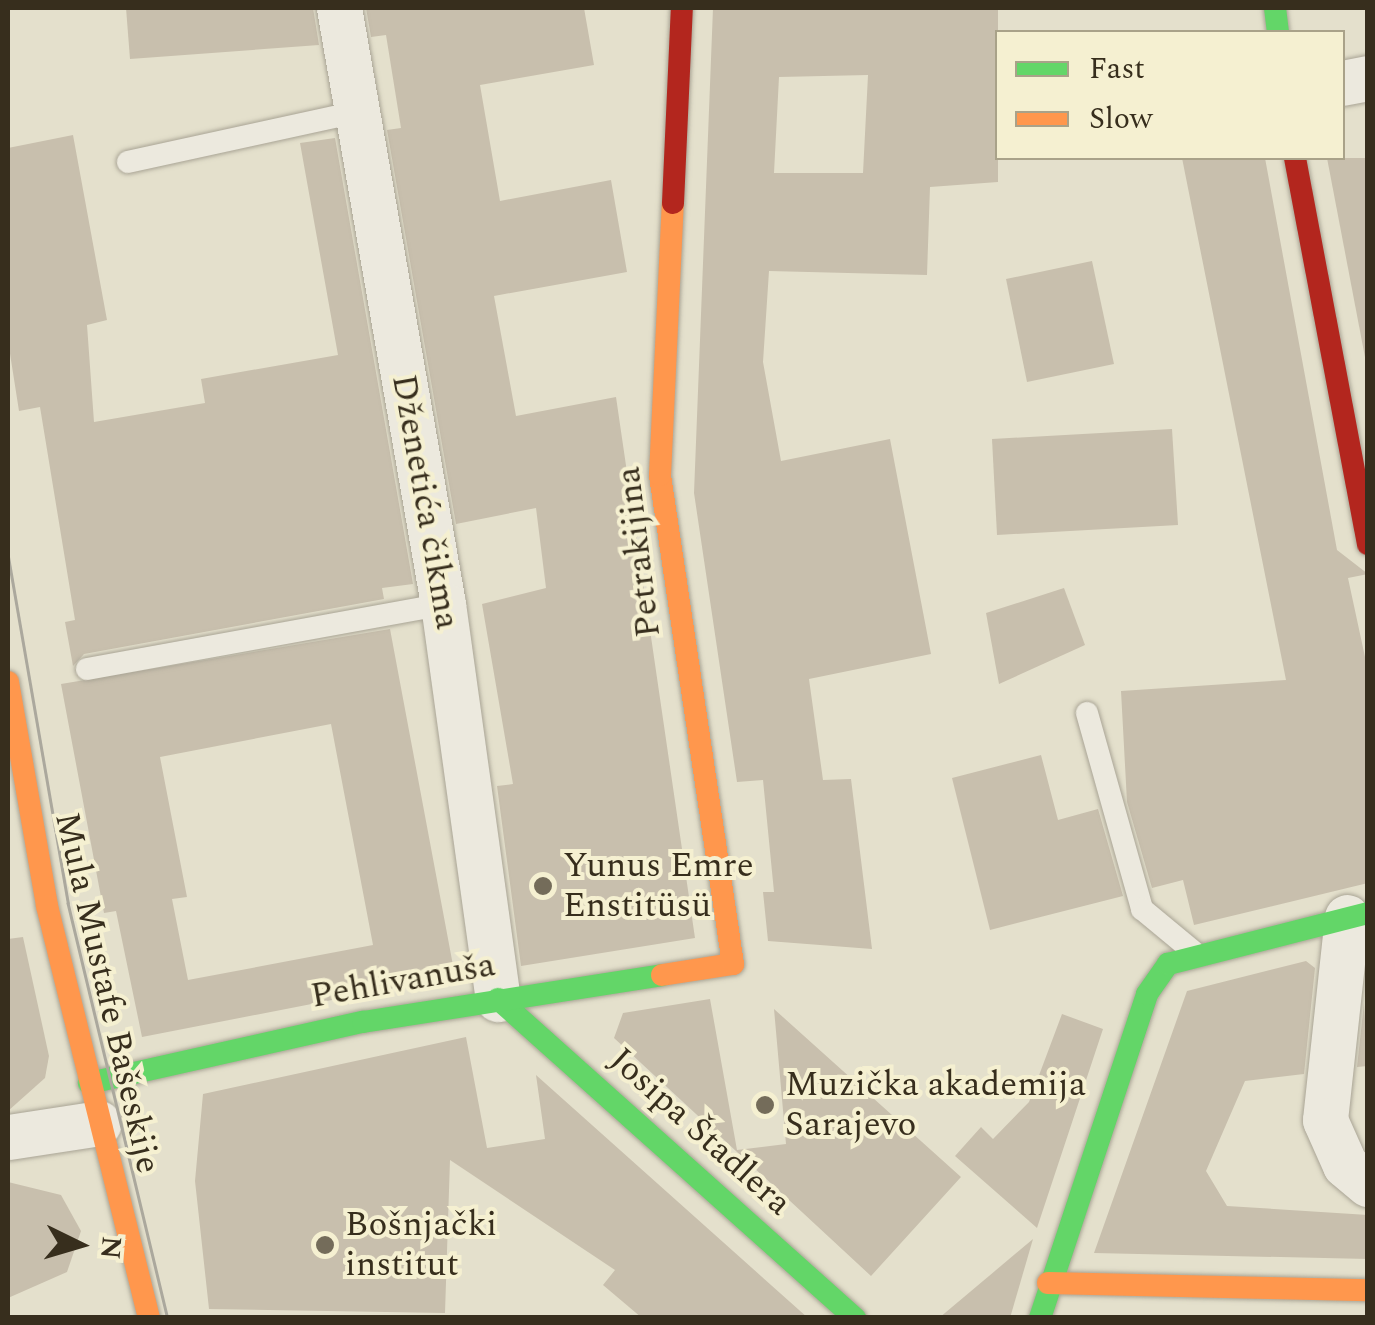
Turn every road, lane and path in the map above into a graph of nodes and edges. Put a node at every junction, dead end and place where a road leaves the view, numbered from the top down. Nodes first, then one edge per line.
1 (339, 8) edge
2 (682, 8) edge
3 (358, 112) junction
4 (1295, 160) edge
5 (128, 162) dead end
6 (1368, 544) edge
7 (444, 604) junction
8 (87, 669) dead end
9 (8, 682) edge
10 (1087, 713) dead end
11 (1357, 915) edge
12 (1200, 956) junction
13 (733, 964) joint
14 (498, 999) junction
15 (94, 1103) junction
16 (8, 1136) edge
17 (1368, 1184) edge
18 (1048, 1283) junction
19 (1368, 1290) edge
20 (149, 1318) edge
21 (856, 1318) edge
22 (1040, 1318) edge

1 - 3 street, Dženetića čikma
2 - 13 street, Petrakijina
3 - 5 lane
3 - 7 street, Dženetića čikma
4 - 6 street
7 - 8 lane
7 - 14 street, Dženetića čikma
9 - 15 street, Mula Mustafe Bašeskije
10 - 12 lane
11 - 12 street
11 - 17 street
12 - 18 street
13 - 14 street, Pehlivanuša
14 - 15 street, Pehlivanuša
14 - 21 street, Josipa Štadlera
15 - 16 street
15 - 20 street, Mula Mustafe Bašeskije
18 - 19 street
18 - 22 street

